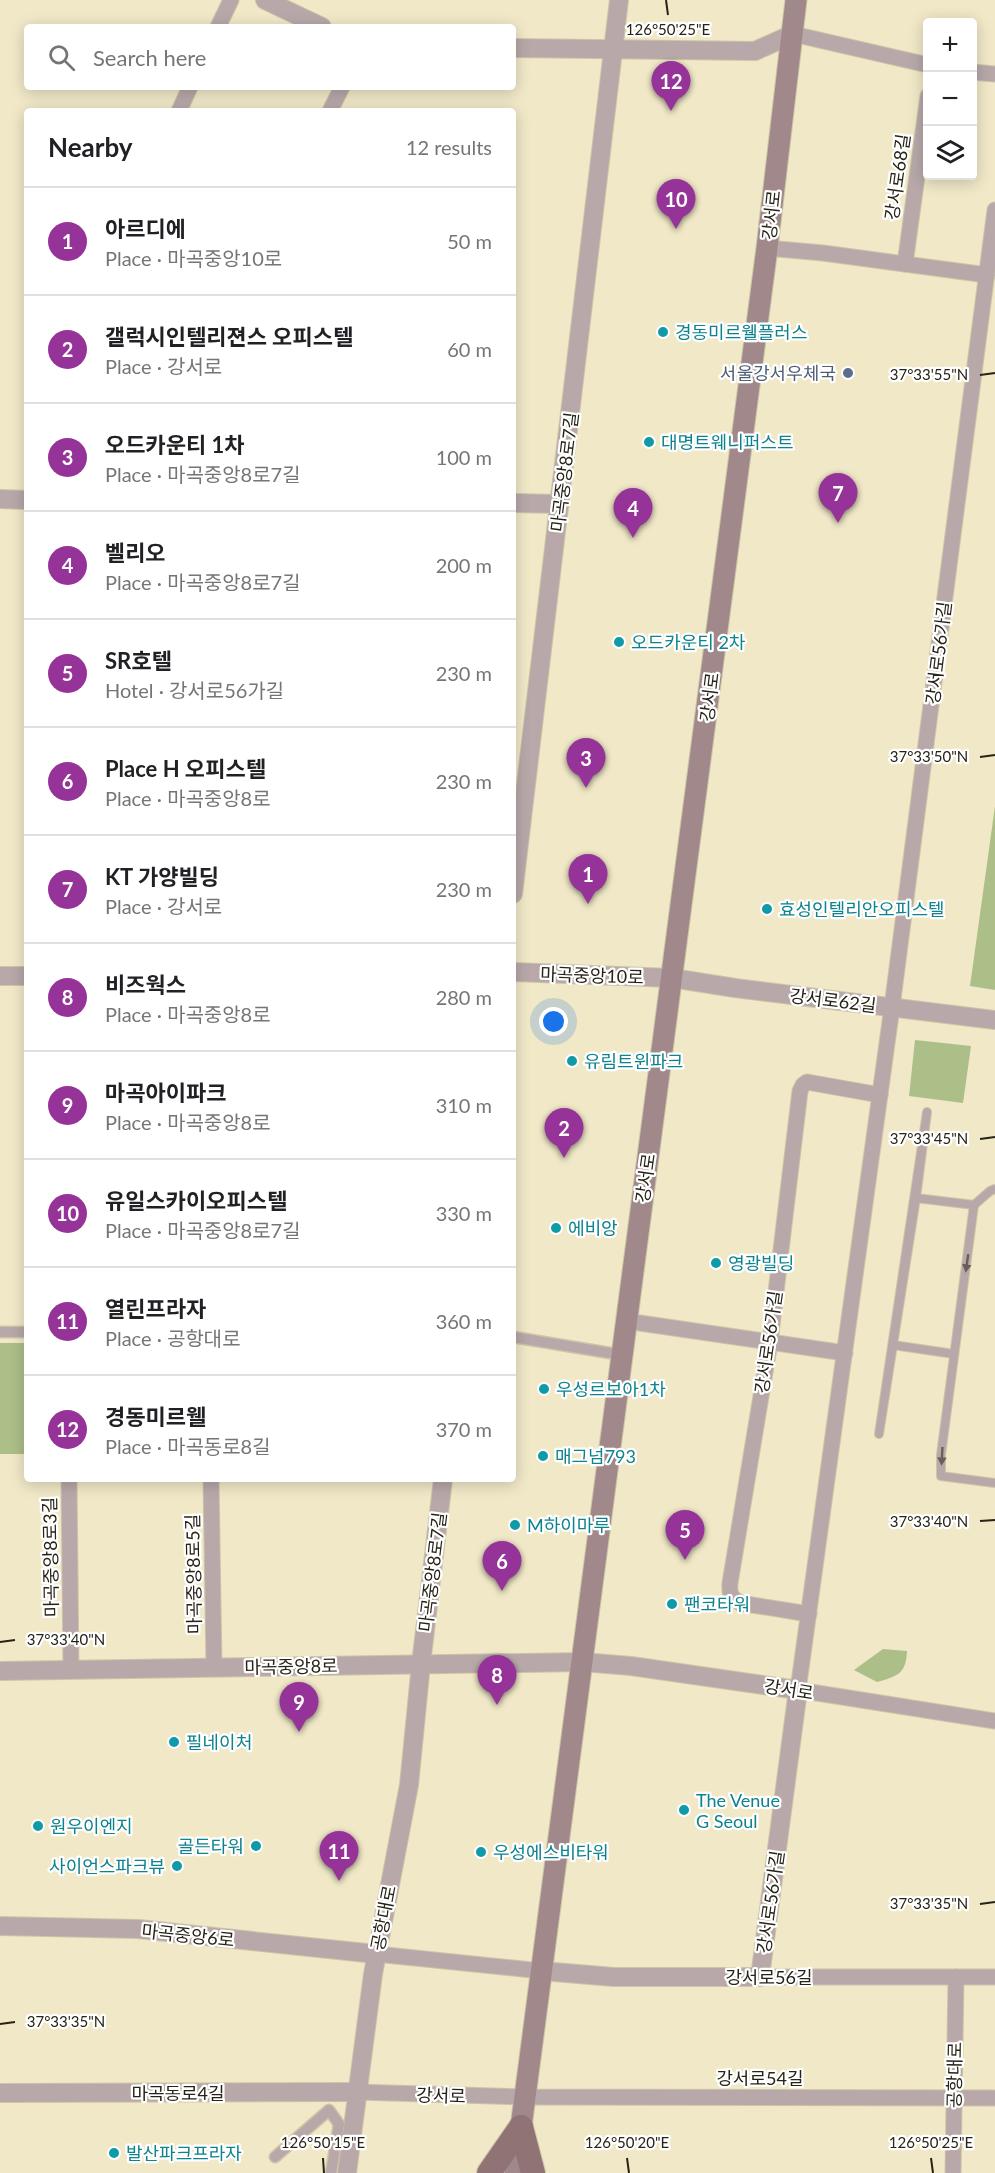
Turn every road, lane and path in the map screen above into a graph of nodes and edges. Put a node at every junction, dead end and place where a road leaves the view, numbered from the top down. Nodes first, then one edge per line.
1 (231, 0) edge
2 (265, 0) edge
3 (619, 0) edge
4 (796, 0) edge
5 (220, 24) edge
6 (316, 24) edge
7 (793, 34) junction
8 (516, 48) edge
9 (614, 50) junction
10 (923, 64) edge
11 (977, 72) edge
12 (995, 74) edge
13 (189, 90) edge
14 (340, 90) edge
15 (180, 108) edge
16 (332, 108) edge
17 (923, 126) edge
18 (995, 210) edge
19 (767, 248) junction
20 (905, 264) junction
21 (987, 275) junction
22 (0, 499) edge
23 (24, 500) edge
24 (516, 503) edge
25 (560, 504) junction
26 (516, 869) edge
27 (516, 972) edge
28 (24, 975) edge
29 (0, 976) edge
30 (672, 978) junction
31 (892, 1007) junction
32 (995, 1020) edge
33 (880, 1095) junction
34 (995, 1190) edge
35 (916, 1198) junction
36 (974, 1205) junction
37 (626, 1321) junction
38 (0, 1332) edge
39 (24, 1332) edge
40 (516, 1338) edge
41 (770, 1342) junction
42 (893, 1345) junction
43 (845, 1353) junction
44 (954, 1354) junction
45 (622, 1355) junction
46 (69, 1482) edge
47 (211, 1482) edge
48 (443, 1482) edge
49 (995, 1483) edge
50 (810, 1614) junction
51 (582, 1662) junction
52 (421, 1664) junction
53 (214, 1667) junction
54 (71, 1670) junction
55 (0, 1671) edge
56 (798, 1690) junction
57 (995, 1721) edge
58 (0, 1926) edge
59 (376, 1954) junction
60 (542, 1971) junction
61 (760, 1977) junction
62 (956, 1977) junction
63 (995, 1977) edge
64 (356, 2092) junction
65 (0, 2093) edge
66 (525, 2097) junction
67 (953, 2098) junction
68 (995, 2098) edge
69 (521, 2127) junction
70 (275, 2157) dead end
71 (331, 2173) edge
72 (347, 2173) edge
73 (489, 2173) edge
74 (515, 2173) edge
75 (533, 2173) edge
76 (953, 2173) edge

1 - 5 street
2 - 6 street
3 - 9 street, 마곡중앙8로7길
4 - 7 main road, 강서로
7 - 9 street
7 - 10 street
7 - 19 main road, 강서로
8 - 9 street
9 - 25 street, 마곡중앙8로7길
11 - 12 street
13 - 15 street
14 - 16 street
17 - 20 street, 강서로68길
18 - 21 street, 강서로56가길
19 - 20 street
19 - 30 main road, 강서로
20 - 21 street
21 - 31 street, 강서로56가길
22 - 23 street
24 - 25 street
25 - 26 street, 마곡중앙8로7길
27 - 30 street, 마곡중앙10로
28 - 29 street
30 - 31 street, 강서로62길
30 - 37 main road, 강서로
31 - 32 street, 강서로62길
31 - 33 street, 강서로56가길
33 - 41 street, 강서로56가길
33 - 43 street, 강서로56가길
34 - 36 lane
35 - 36 lane
35 - 42 lane
35 - 42 lane
36 -> 44 lane
37 - 41 street
37 - 45 main road, 강서로
38 - 39 street
40 - 45 street
41 - 43 street
41 - 50 street, 강서로56가길
42 - 44 lane
43 - 50 street, 강서로56가길
44 -> 49 lane
45 - 51 main road, 강서로
46 - 54 street, 마곡중앙8로3길
47 - 53 street, 마곡중앙8로5길
48 - 52 street, 마곡중앙8로7길
50 - 56 street, 강서로56가길
51 - 52 street, 마곡중앙8로
51 - 56 street, 강서로
51 - 60 main road, 강서로
52 - 53 street, 마곡중앙8로
52 - 59 street, 공항대로
53 - 54 street, 마곡중앙8로
54 - 55 street, 마곡중앙8로
56 - 57 street, 강서로
56 - 61 street, 강서로56가길
58 - 59 street, 마곡중앙6로
59 - 60 street
59 - 64 street, 공항대로
60 - 61 street, 강서로56길
60 - 66 main road, 강서로
61 - 62 street, 강서로56길
62 - 63 street, 강서로56길
62 - 67 street, 공항대로
64 - 65 street, 마곡동로4길
64 - 66 street, 강서로
64 - 72 street, 공항대로
66 - 67 street, 강서로54길
66 - 69 main road, 강서로
67 - 68 street, 강서로54길
67 - 76 street, 공항대로
69 - 73 main road
69 - 74 main road, 강서로
69 - 75 main road
70 - 71 street

